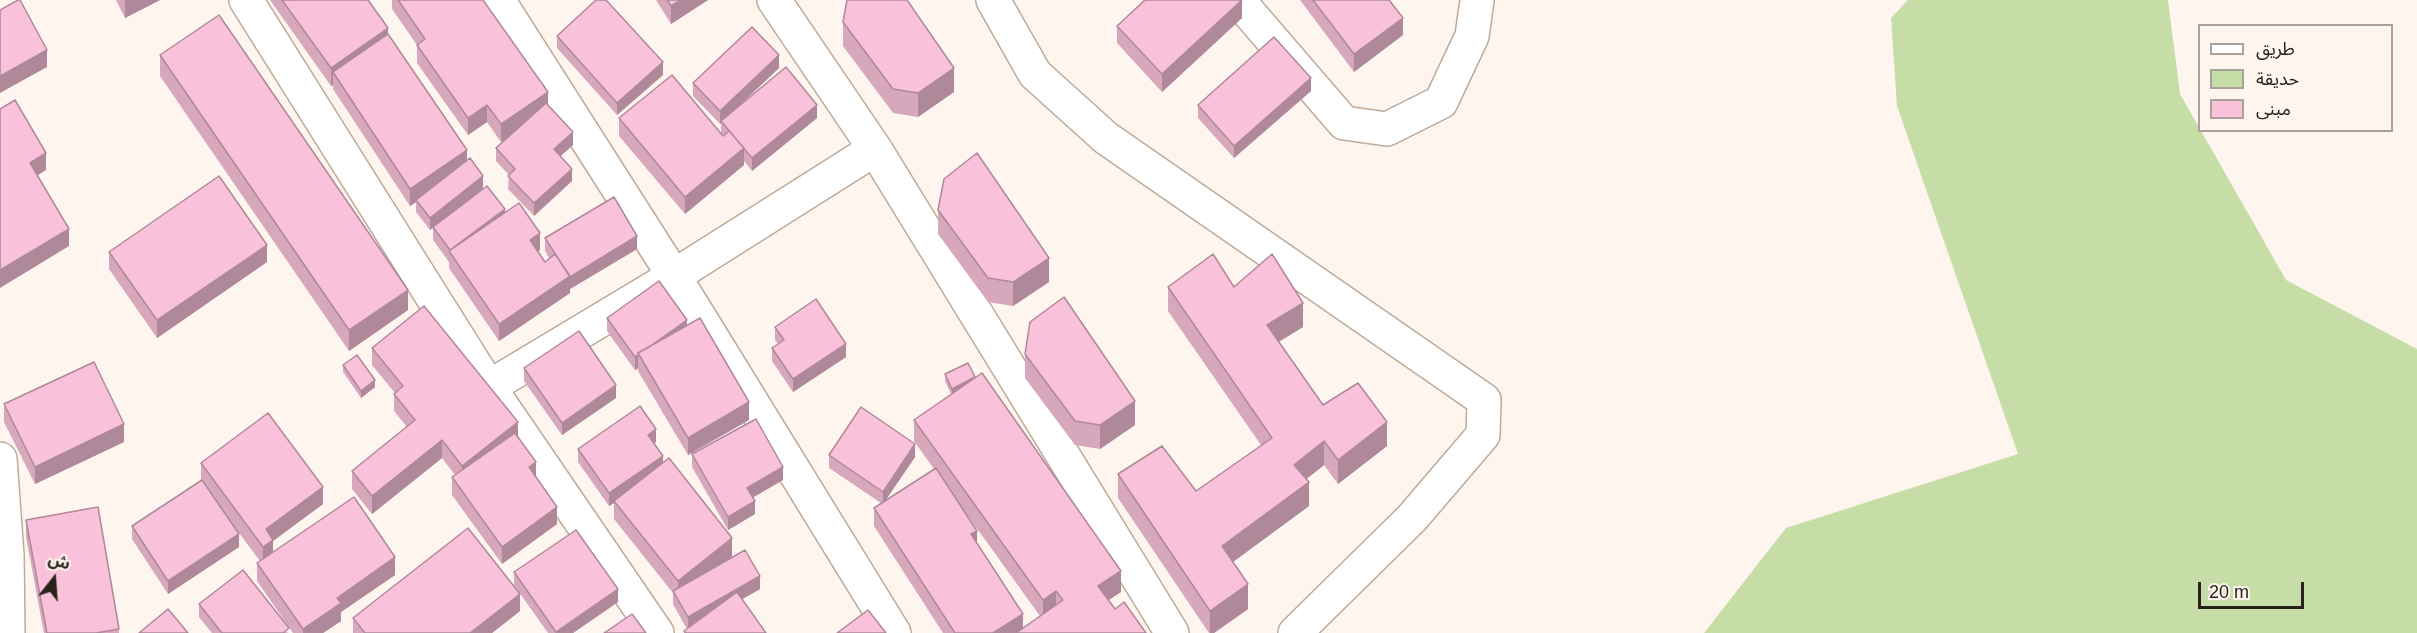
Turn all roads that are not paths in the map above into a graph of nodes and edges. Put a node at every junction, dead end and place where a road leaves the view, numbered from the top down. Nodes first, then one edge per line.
1 (246, 0) edge
2 (498, 0) edge
3 (774, 0) edge
4 (993, 0) edge
5 (1238, 0) edge
6 (1477, 0) edge
7 (875, 149) junction
8 (674, 276) junction
9 (489, 387) junction
10 (0, 459) edge
11 (8, 633) edge
12 (657, 633) edge
13 (894, 633) edge
14 (1172, 633) edge
15 (1295, 633) edge

1 - 9 street
2 - 8 street
3 - 7 street
4 - 15 street
5 - 6 street
7 - 8 street
7 - 14 street
8 - 9 street
8 - 13 street
9 - 12 street
10 - 11 street

